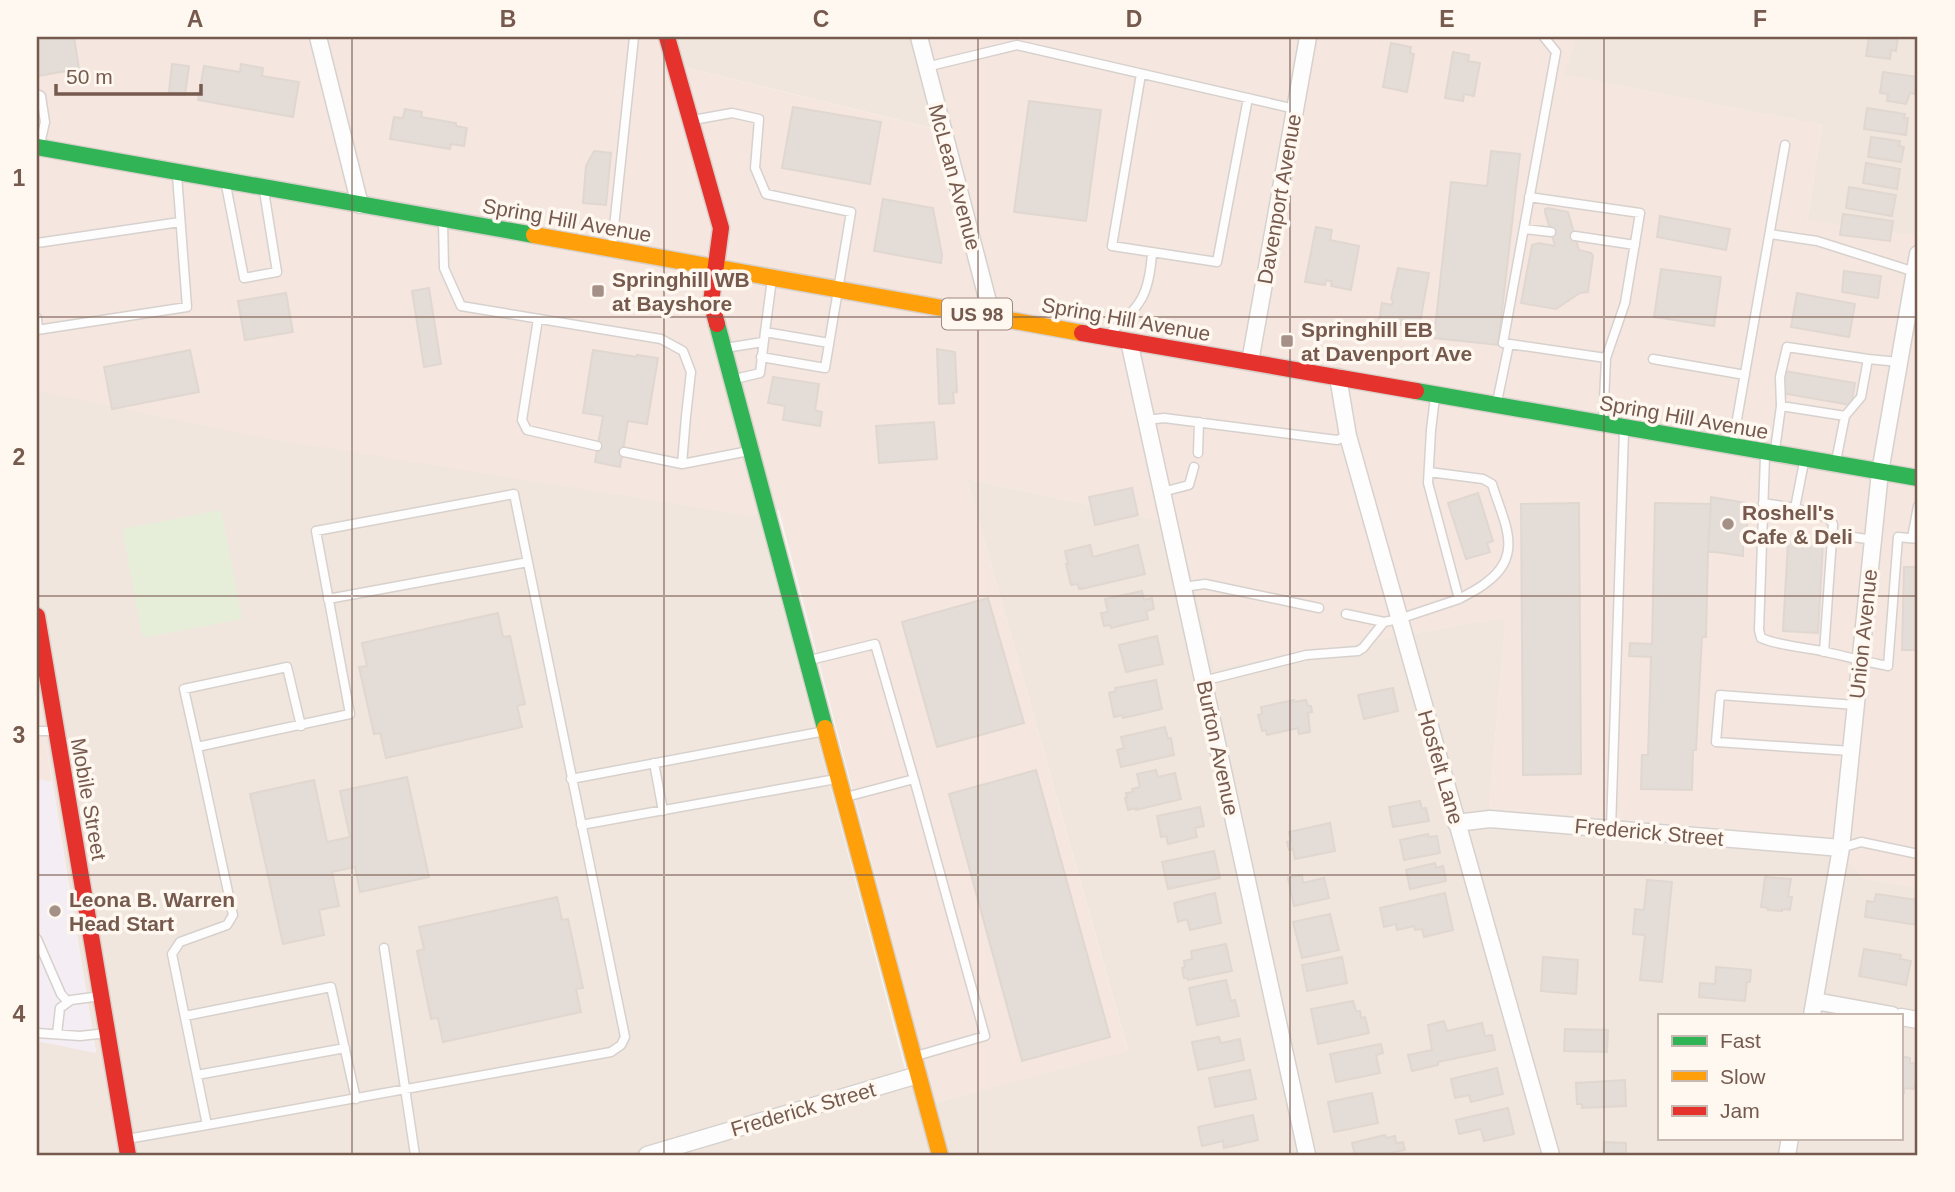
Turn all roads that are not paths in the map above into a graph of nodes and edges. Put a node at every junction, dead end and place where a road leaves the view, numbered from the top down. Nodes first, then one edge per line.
1 (318, 37) edge
2 (634, 37) edge
3 (667, 37) edge
4 (919, 37) edge
5 (1308, 37) edge
6 (1544, 37) edge
7 (926, 67) junction
8 (1141, 74) junction
9 (37, 94) edge
10 (1248, 98) junction
11 (1295, 109) junction
12 (690, 120) junction
13 (1785, 145) dead end
14 (38, 147) edge
15 (176, 172) junction
16 (225, 181) junction
17 (264, 188) junction
18 (1529, 197) junction
19 (360, 205) junction
20 (443, 219) junction
21 (180, 222) junction
22 (1524, 229) junction
23 (1551, 232) dead end
24 (1770, 234) junction
25 (1575, 236) dead end
26 (37, 243) edge
27 (1635, 245) junction
28 (612, 249) junction
29 (1153, 253) junction
30 (1918, 254) edge
31 (715, 268) junction
32 (1917, 273) edge
33 (772, 278) junction
34 (838, 290) junction
35 (992, 317) junction
36 (37, 318) edge
37 (538, 319) junction
38 (38, 330) edge
39 (765, 332) junction
40 (1105, 337) junction
41 (1129, 341) junction
42 (763, 342) junction
43 (829, 343) junction
44 (1509, 344) junction
45 (723, 349) junction
46 (761, 357) junction
47 (1606, 358) junction
48 (1653, 359) dead end
49 (1868, 359) junction
50 (1250, 362) junction
51 (1899, 362) junction
52 (1745, 375) junction
53 (1338, 377) junction
54 (732, 380) junction
55 (1436, 394) junction
56 (1496, 405) junction
57 (1780, 406) junction
58 (1845, 416) junction
59 (1146, 420) junction
60 (1199, 422) junction
61 (1603, 424) junction
62 (1624, 427) junction
63 (1348, 436) junction
64 (597, 446) dead end
65 (1732, 447) junction
66 (751, 451) junction
67 (624, 452) dead end
68 (1198, 453) dead end
69 (1770, 453) junction
70 (1805, 459) junction
71 (682, 464) junction
72 (1836, 464) junction
73 (1194, 467) dead end
74 (1429, 472) junction
75 (1880, 472) junction
76 (1918, 478) edge
77 (1162, 492) junction
78 (1763, 503) junction
79 (1918, 506) edge
80 (1795, 508) junction
81 (1834, 534) junction
82 (1915, 539) edge
83 (1873, 540) junction
84 (528, 562) junction
85 (1183, 587) junction
86 (328, 599) junction
87 (1459, 599) junction
88 (1319, 608) dead end
89 (1346, 614) dead end
90 (37, 616) edge
91 (1392, 620) junction
92 (1825, 652) junction
93 (807, 661) junction
94 (1860, 661) junction
95 (1203, 681) junction
96 (1856, 705) junction
97 (300, 726) junction
98 (37, 731) edge
99 (56, 731) junction
100 (825, 731) junction
101 (197, 747) junction
102 (1851, 751) junction
103 (654, 763) junction
104 (571, 779) junction
105 (838, 779) junction
106 (914, 779) junction
107 (843, 798) junction
108 (663, 811) junction
109 (1456, 822) junction
110 (581, 825) junction
111 (1611, 829) junction
112 (1841, 848) junction
113 (1918, 854) edge
114 (37, 939) edge
115 (384, 948) dead end
116 (101, 996) junction
117 (68, 1002) junction
118 (1814, 1008) edge
119 (1881, 1014) edge
120 (185, 1016) junction
121 (37, 1033) edge
122 (107, 1033) junction
123 (57, 1034) junction
124 (345, 1048) junction
125 (913, 1056) junction
126 (197, 1075) junction
127 (918, 1075) junction
128 (405, 1091) junction
129 (356, 1099) junction
130 (207, 1125) junction
131 (126, 1147) edge
132 (415, 1155) edge
133 (647, 1155) edge
134 (940, 1155) edge
135 (1307, 1155) edge
136 (1551, 1155) edge

1 - 19 street
2 - 28 lane
3 - 12 main road
4 - 7 street, McLean Avenue
5 - 11 street, Davenport Avenue
6 - 18 lane
7 - 8 lane
7 - 35 street, McLean Avenue
8 - 10 lane
8 - 29 lane
9 - 14 lane
10 - 11 lane
10 - 29 lane
11 - 50 street, Davenport Avenue
12 - 31 main road
12 - 34 lane
13 - 24 lane
14 - 15 main road, Spring Hill Avenue / US 98
15 - 16 main road, Spring Hill Avenue / US 98
15 - 21 lane
16 - 17 main road, Spring Hill Avenue / US 98
16 - 17 lane
17 - 19 main road, Spring Hill Avenue / US 98
18 - 22 lane
18 - 27 lane
19 - 20 main road, Spring Hill Avenue / US 98
20 - 28 main road, Spring Hill Avenue / US 98
20 - 37 lane
21 - 26 lane
21 - 38 lane
22 - 23 lane
22 - 44 lane
24 - 32 lane
24 - 52 lane
25 - 27 lane
27 - 47 lane
28 - 31 main road, Spring Hill Avenue / US 98
29 - 40 lane
30 - 32 street, Union Avenue
31 - 33 main road, Spring Hill Avenue / US 98
31 - 45 main road
32 - 51 street, Union Avenue
33 - 34 main road, Spring Hill Avenue / US 98
33 - 39 lane
34 - 35 main road, Spring Hill Avenue / US 98
34 - 43 lane
35 - 40 main road, Spring Hill Avenue / US 98
36 - 38 lane
37 - 64 lane
37 - 71 lane
39 - 42 lane
39 - 43 lane
40 - 41 main road, Spring Hill Avenue / US 98
41 - 50 main road, Spring Hill Avenue / US 98
41 - 59 street, Burton Avenue
42 - 45 lane
42 - 46 lane
43 - 46 lane
44 - 47 lane
44 - 56 lane
45 - 54 main road
46 - 54 lane
47 - 61 lane
48 - 52 lane
49 - 51 lane
49 - 57 lane
49 - 58 lane
50 - 53 main road, Spring Hill Avenue / US 98
51 - 75 street, Union Avenue
52 - 65 lane
53 - 55 main road, Spring Hill Avenue / US 98
53 - 63 street, Hosfelt Lane
54 - 66 main road
55 - 56 main road, Spring Hill Avenue / US 98
55 - 74 lane
56 - 61 main road, Spring Hill Avenue / US 98
57 - 58 lane
57 - 69 lane
58 - 72 lane
59 - 60 lane
59 - 77 street, Burton Avenue
60 - 63 lane
60 - 68 lane
61 - 62 main road, Spring Hill Avenue / US 98
62 - 65 main road, Spring Hill Avenue / US 98
62 - 111 lane
63 - 91 street, Hosfelt Lane
65 - 69 main road, Spring Hill Avenue / US 98
66 - 71 lane
66 - 93 main road
67 - 71 lane
69 - 70 main road, Spring Hill Avenue / US 98
69 - 78 lane
70 - 72 main road, Spring Hill Avenue / US 98
70 - 80 lane
72 - 75 main road, Spring Hill Avenue / US 98
73 - 77 lane
74 - 87 lane
74 - 87 lane
75 - 76 main road, Spring Hill Avenue / US 98
75 - 83 street, Union Avenue
77 - 85 street, Burton Avenue
78 - 80 lane
78 - 92 lane
79 - 82 lane
80 - 81 lane
81 - 83 lane
81 - 92 lane
82 - 94 lane
83 - 94 street, Union Avenue
84 - 86 lane
84 - 86 lane
84 - 104 lane
85 - 88 lane
85 - 95 street, Burton Avenue
86 - 97 lane
87 - 91 lane
89 - 91 lane
90 - 99 main road, Mobile Street
91 - 95 lane
91 - 109 street, Hosfelt Lane
92 - 94 lane
93 - 100 main road
93 - 106 lane
94 - 96 street, Union Avenue
95 - 135 street, Burton Avenue
96 - 102 street, Union Avenue
96 - 102 lane
97 - 101 lane
97 - 101 lane
98 - 99 lane
99 - 116 main road, Mobile Street
100 - 103 lane
100 - 105 main road
101 - 120 lane
102 - 112 street, Union Avenue
103 - 104 lane
103 - 108 lane
104 - 110 lane
105 - 107 main road
105 - 108 lane
106 - 107 lane
106 - 125 lane
107 - 125 main road
108 - 110 lane
109 - 111 street, Frederick Street
109 - 136 street, Hosfelt Lane
110 - 128 lane
111 - 112 street, Frederick Street
112 - 113 lane
112 - 118 street, Union Avenue
114 - 117 lane
115 - 128 lane
116 - 117 lane
116 - 122 main road, Mobile Street
117 - 123 lane
118 - 119 street
120 - 124 lane
120 - 126 lane
121 - 123 lane
122 - 123 lane
122 - 131 main road, Mobile Street
124 - 126 lane
124 - 129 lane
125 - 127 main road
126 - 130 lane
127 - 133 street, Frederick Street
127 - 134 main road
128 - 129 lane
128 - 132 lane
129 - 130 lane
130 - 131 lane

